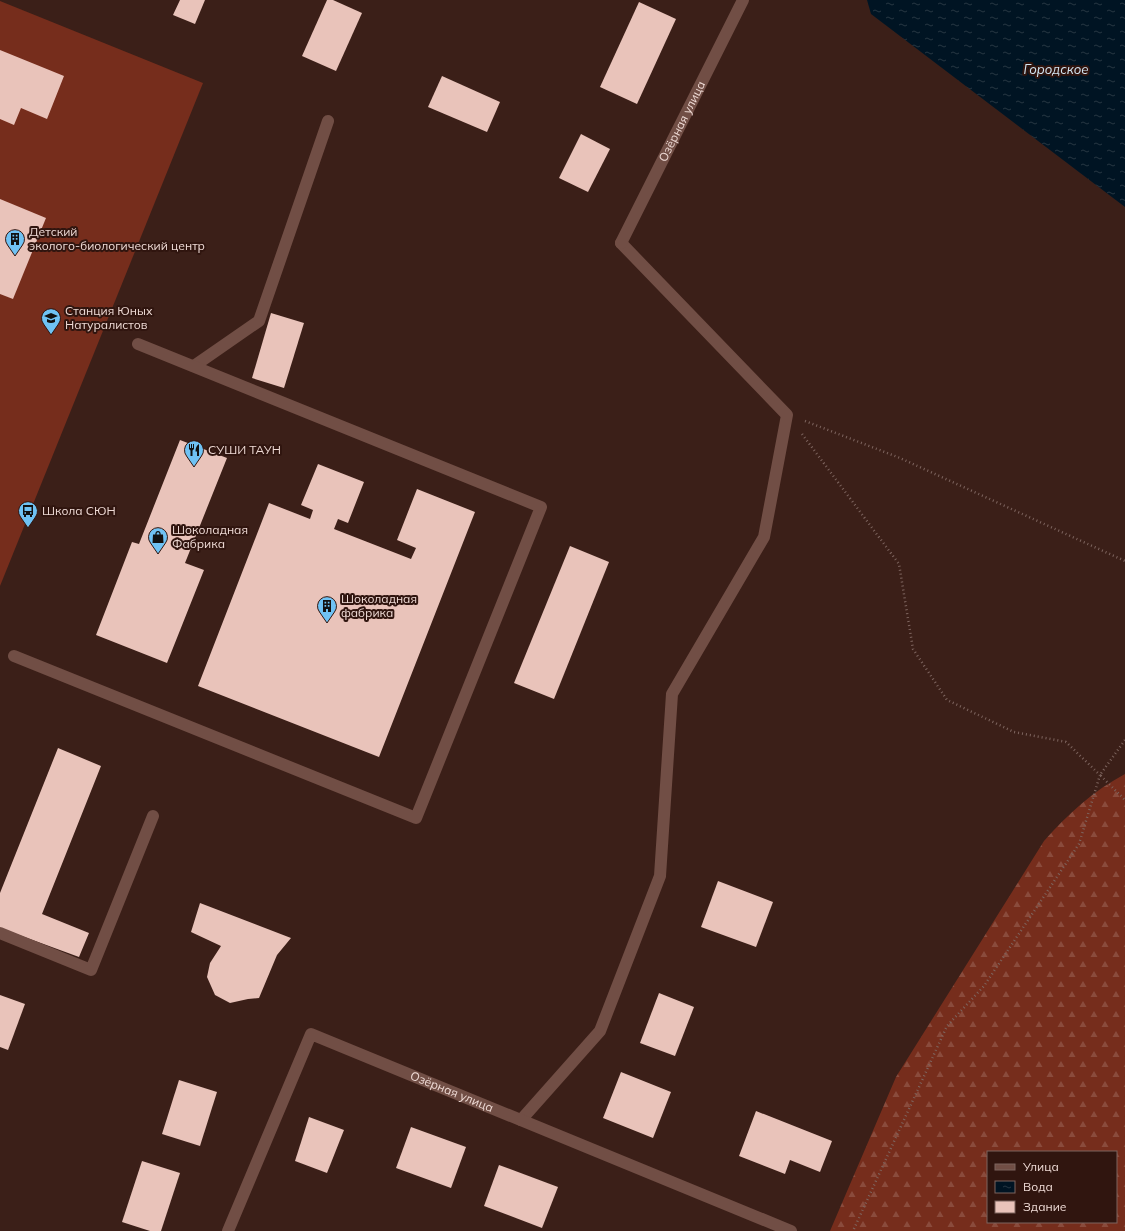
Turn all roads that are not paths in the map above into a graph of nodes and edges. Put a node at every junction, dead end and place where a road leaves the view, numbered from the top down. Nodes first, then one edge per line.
1 (743, 0) edge
2 (328, 121) dead end
3 (138, 344) dead end
4 (194, 366) junction
5 (14, 656) dead end
6 (153, 816) dead end
7 (0, 933) edge
8 (521, 1120) junction
9 (228, 1231) edge
10 (791, 1231) edge

1 - 8 street, Озёрная улица
2 - 4 street
3 - 4 street
4 - 5 street
6 - 7 street
8 - 9 street, Озёрная улица
8 - 10 street, Озёрная улица

